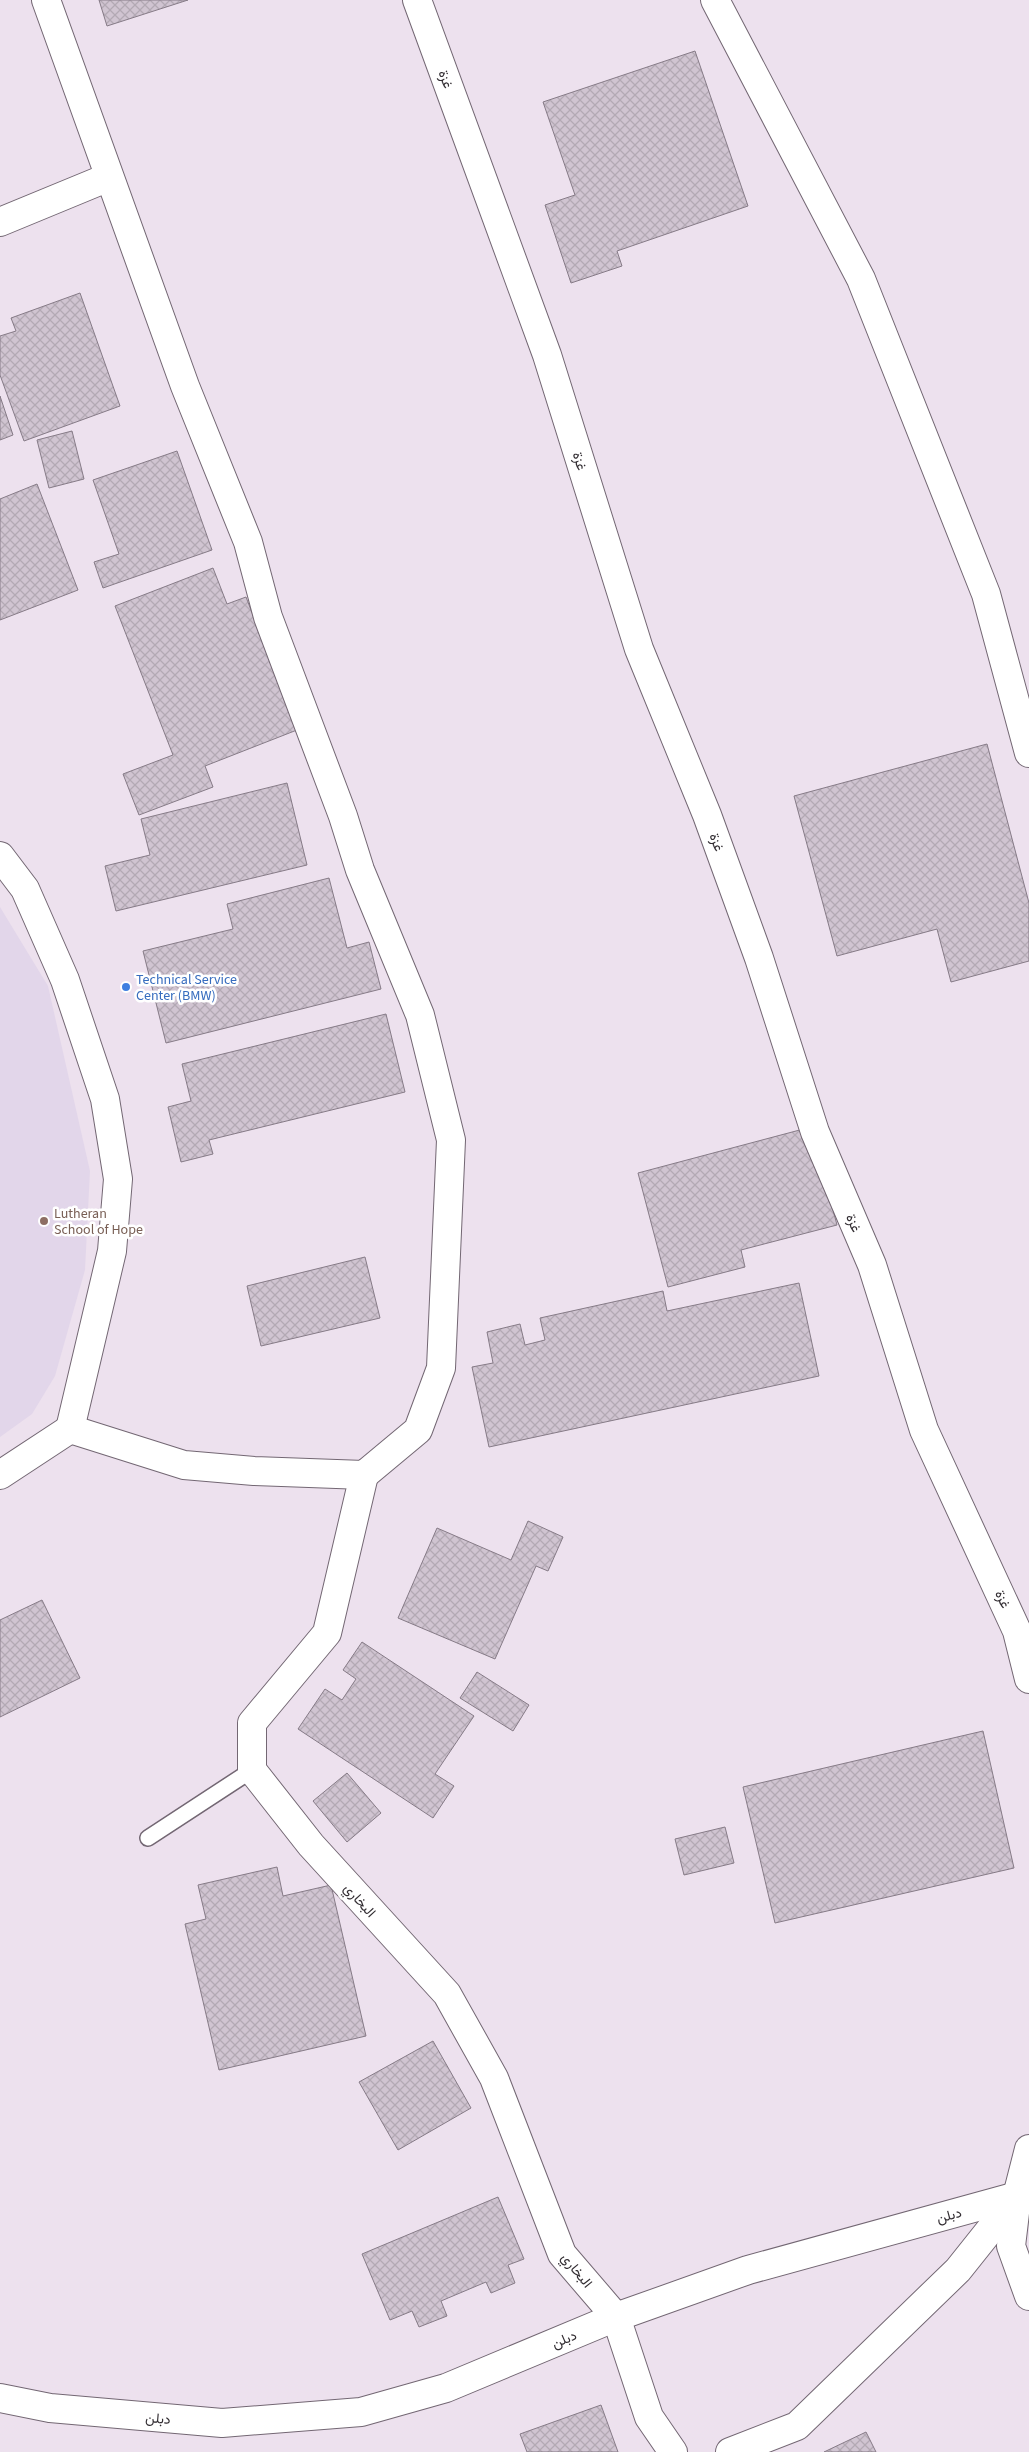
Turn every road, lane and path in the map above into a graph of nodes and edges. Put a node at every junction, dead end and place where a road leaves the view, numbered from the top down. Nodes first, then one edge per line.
1 (46, 0) edge
2 (417, 0) edge
3 (715, 0) edge
4 (109, 177) junction
5 (0, 222) edge
6 (1029, 753) edge
7 (0, 856) edge
8 (70, 1429) junction
9 (0, 1475) edge
10 (364, 1475) junction
11 (1029, 1679) edge
12 (252, 1770) junction
13 (148, 1838) dead end
14 (1029, 2149) edge
15 (1017, 2196) junction
16 (1029, 2296) edge
17 (616, 2317) junction
18 (0, 2398) edge
19 (673, 2452) edge
20 (730, 2452) edge

1 - 4 street
2 - 11 street, غزة
3 - 6 street
4 - 5 street
4 - 10 street
7 - 8 street
8 - 9 street
8 - 10 street
10 - 12 street
12 - 13 lane
12 - 17 street, البخاري
14 - 15 street
15 - 16 street
15 - 17 street, دبلن
15 - 20 street
17 - 18 street, دبلن
17 - 19 street

